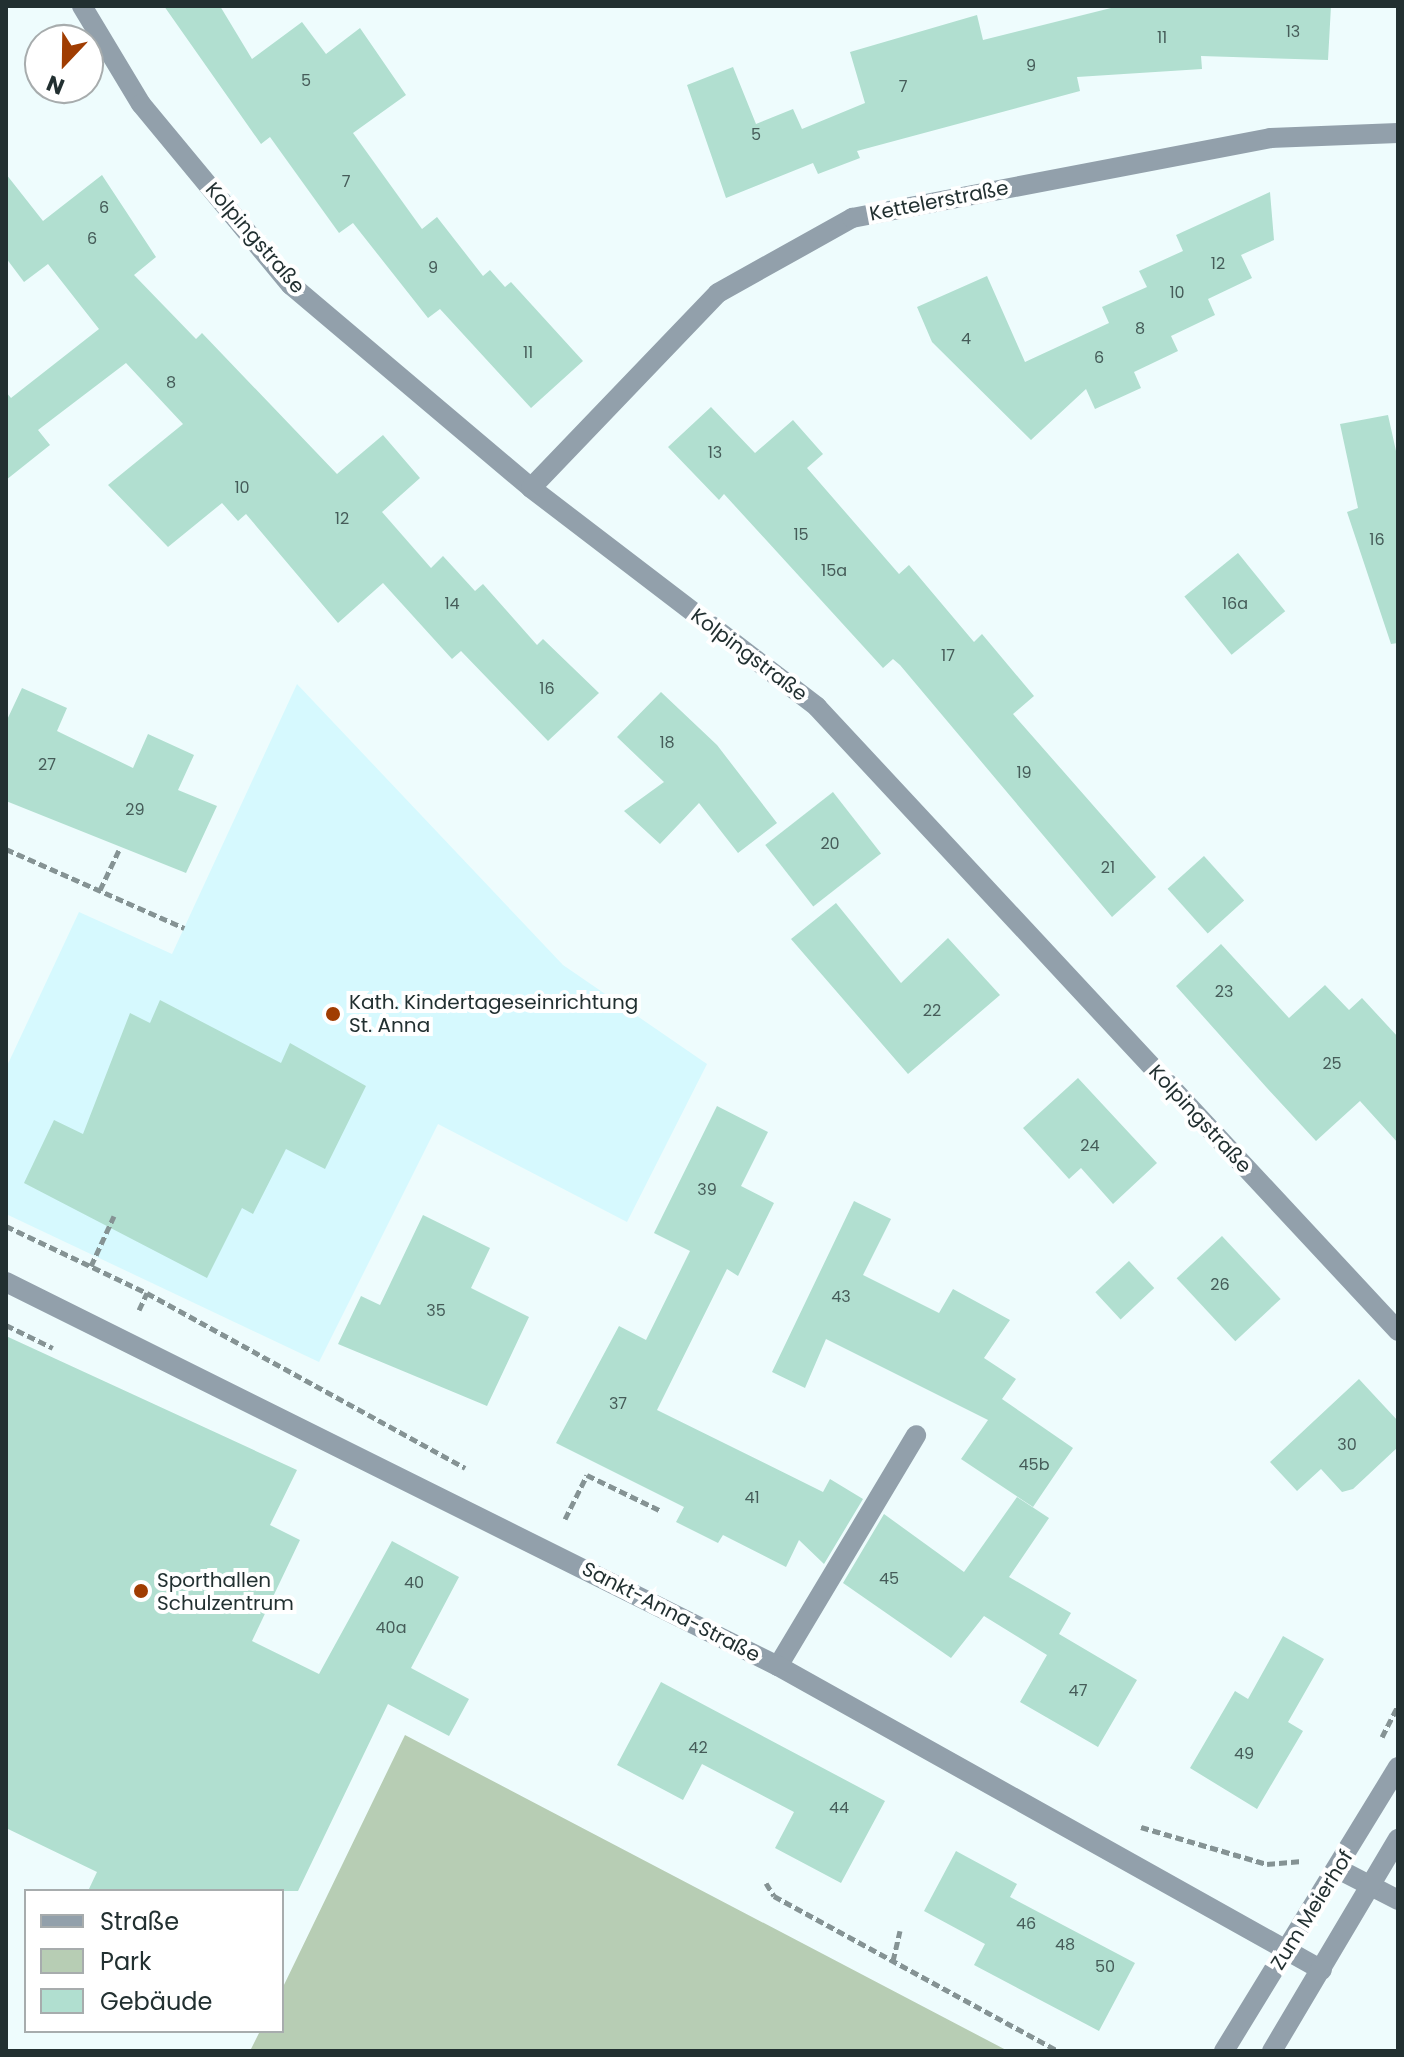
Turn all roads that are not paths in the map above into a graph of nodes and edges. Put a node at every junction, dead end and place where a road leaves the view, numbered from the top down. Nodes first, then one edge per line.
1 (82, 6) edge
2 (1398, 133) edge
3 (531, 488) junction
4 (6, 1282) edge
5 (1398, 1331) edge
6 (916, 1435) dead end
7 (778, 1666) junction
8 (1398, 1767) edge
9 (1398, 1839) edge
10 (1338, 1869) junction
11 (1371, 1887) junction
12 (1398, 1900) edge
13 (1287, 1950) junction
14 (1322, 1970) junction
15 (1224, 2051) edge
16 (1272, 2051) edge

1 - 3 street, Kolpingstraße
2 - 3 street, Kettelerstraße
3 - 5 street, Kolpingstraße
4 - 7 street, Sankt-Anna-Straße
6 - 7 street
7 - 13 street, Sankt-Anna-Straße
8 - 10 street, Zum Meierhof
9 - 11 street, Zum Meierhof
10 - 11 street
10 - 13 street, Zum Meierhof
11 - 12 street
11 - 14 street, Zum Meierhof
13 - 14 street, Sankt-Anna-Straße
13 - 15 street, Zum Meierhof
14 - 16 street, Zum Meierhof

